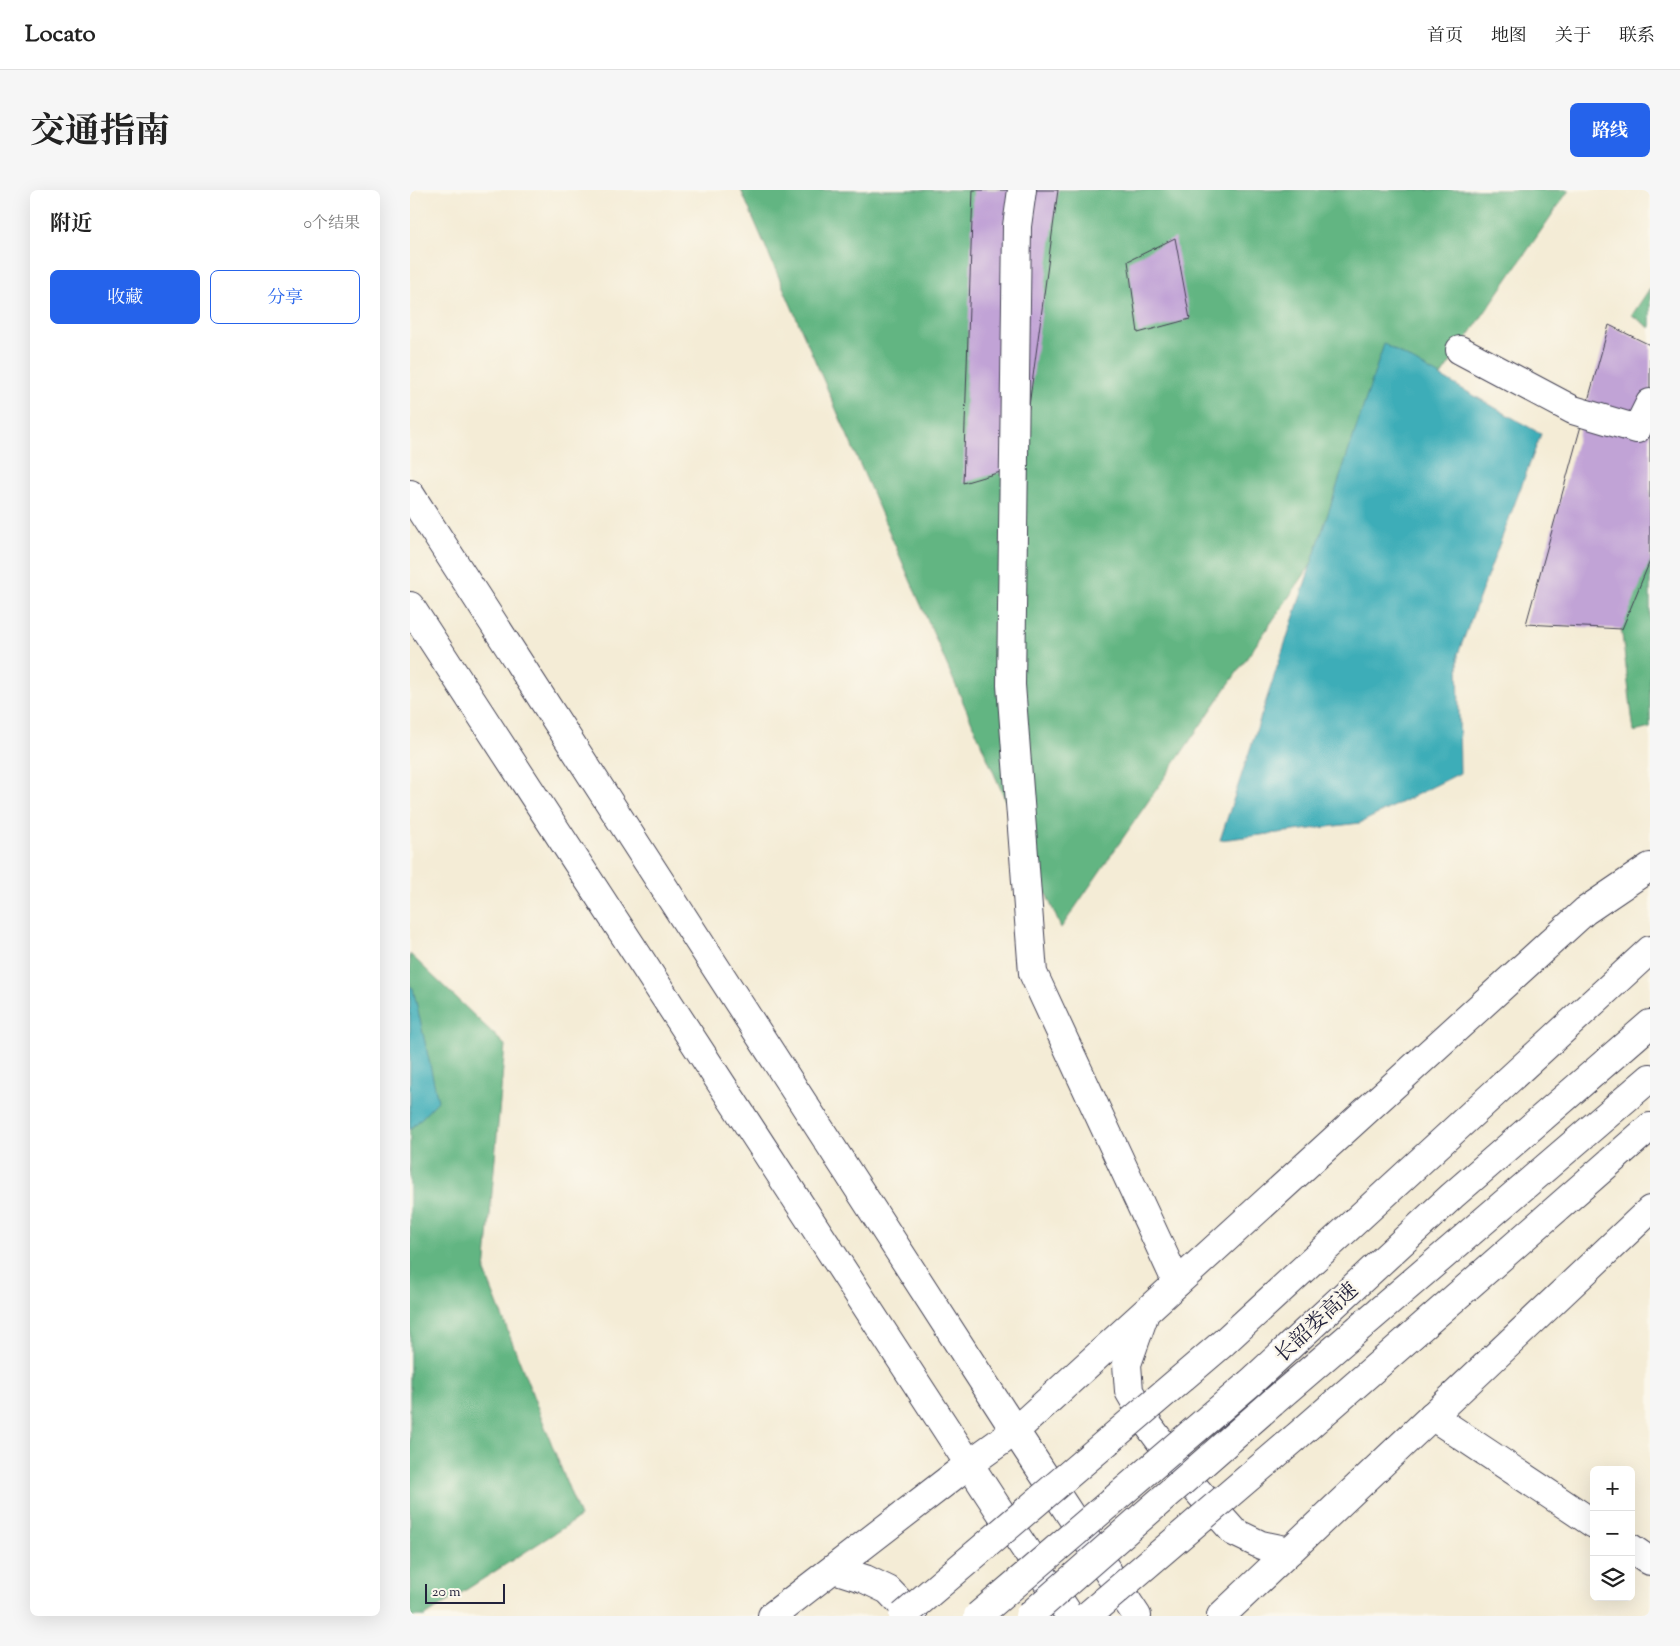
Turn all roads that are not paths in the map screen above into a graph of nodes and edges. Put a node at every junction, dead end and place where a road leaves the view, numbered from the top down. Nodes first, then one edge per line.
1 (1022, 190) edge
2 (1460, 350) dead end
3 (1650, 403) edge
4 (410, 494) edge
5 (410, 606) edge
6 (1650, 866) edge
7 (1650, 950) edge
8 (1650, 1024) edge
9 (1650, 1078) edge
10 (1650, 1127) edge
11 (1650, 1210) edge
12 (1177, 1284) junction
13 (1146, 1312) junction
14 (1432, 1416) junction
15 (1015, 1431) junction
16 (969, 1464) junction
17 (1590, 1521) edge
18 (1290, 1551) junction
19 (1635, 1551) edge
20 (1650, 1561) edge
21 (834, 1568) junction
22 (772, 1616) edge
23 (903, 1616) edge
24 (913, 1616) edge
25 (978, 1616) edge
26 (1029, 1616) edge
27 (1070, 1616) edge
28 (1088, 1616) edge
29 (1137, 1616) edge
30 (1221, 1616) edge

1 - 12 main road
2 - 3 main road
4 - 15 main road
5 - 16 main road
6 - 12 main road
7 - 23 main road, bridge
8 - 25 main road, 长韶娄高速, bridge
9 - 26 main road, 长韶娄高速, bridge
10 - 28 main road, bridge
11 - 14 main road
12 - 13 main road
13 - 15 main road
13 - 18 main road
14 - 17 main road
14 - 18 main road
15 - 16 main road
15 - 29 main road
16 - 21 main road
16 - 27 main road
18 - 30 main road
19 - 20 main road
21 - 22 main road
21 - 24 main road

